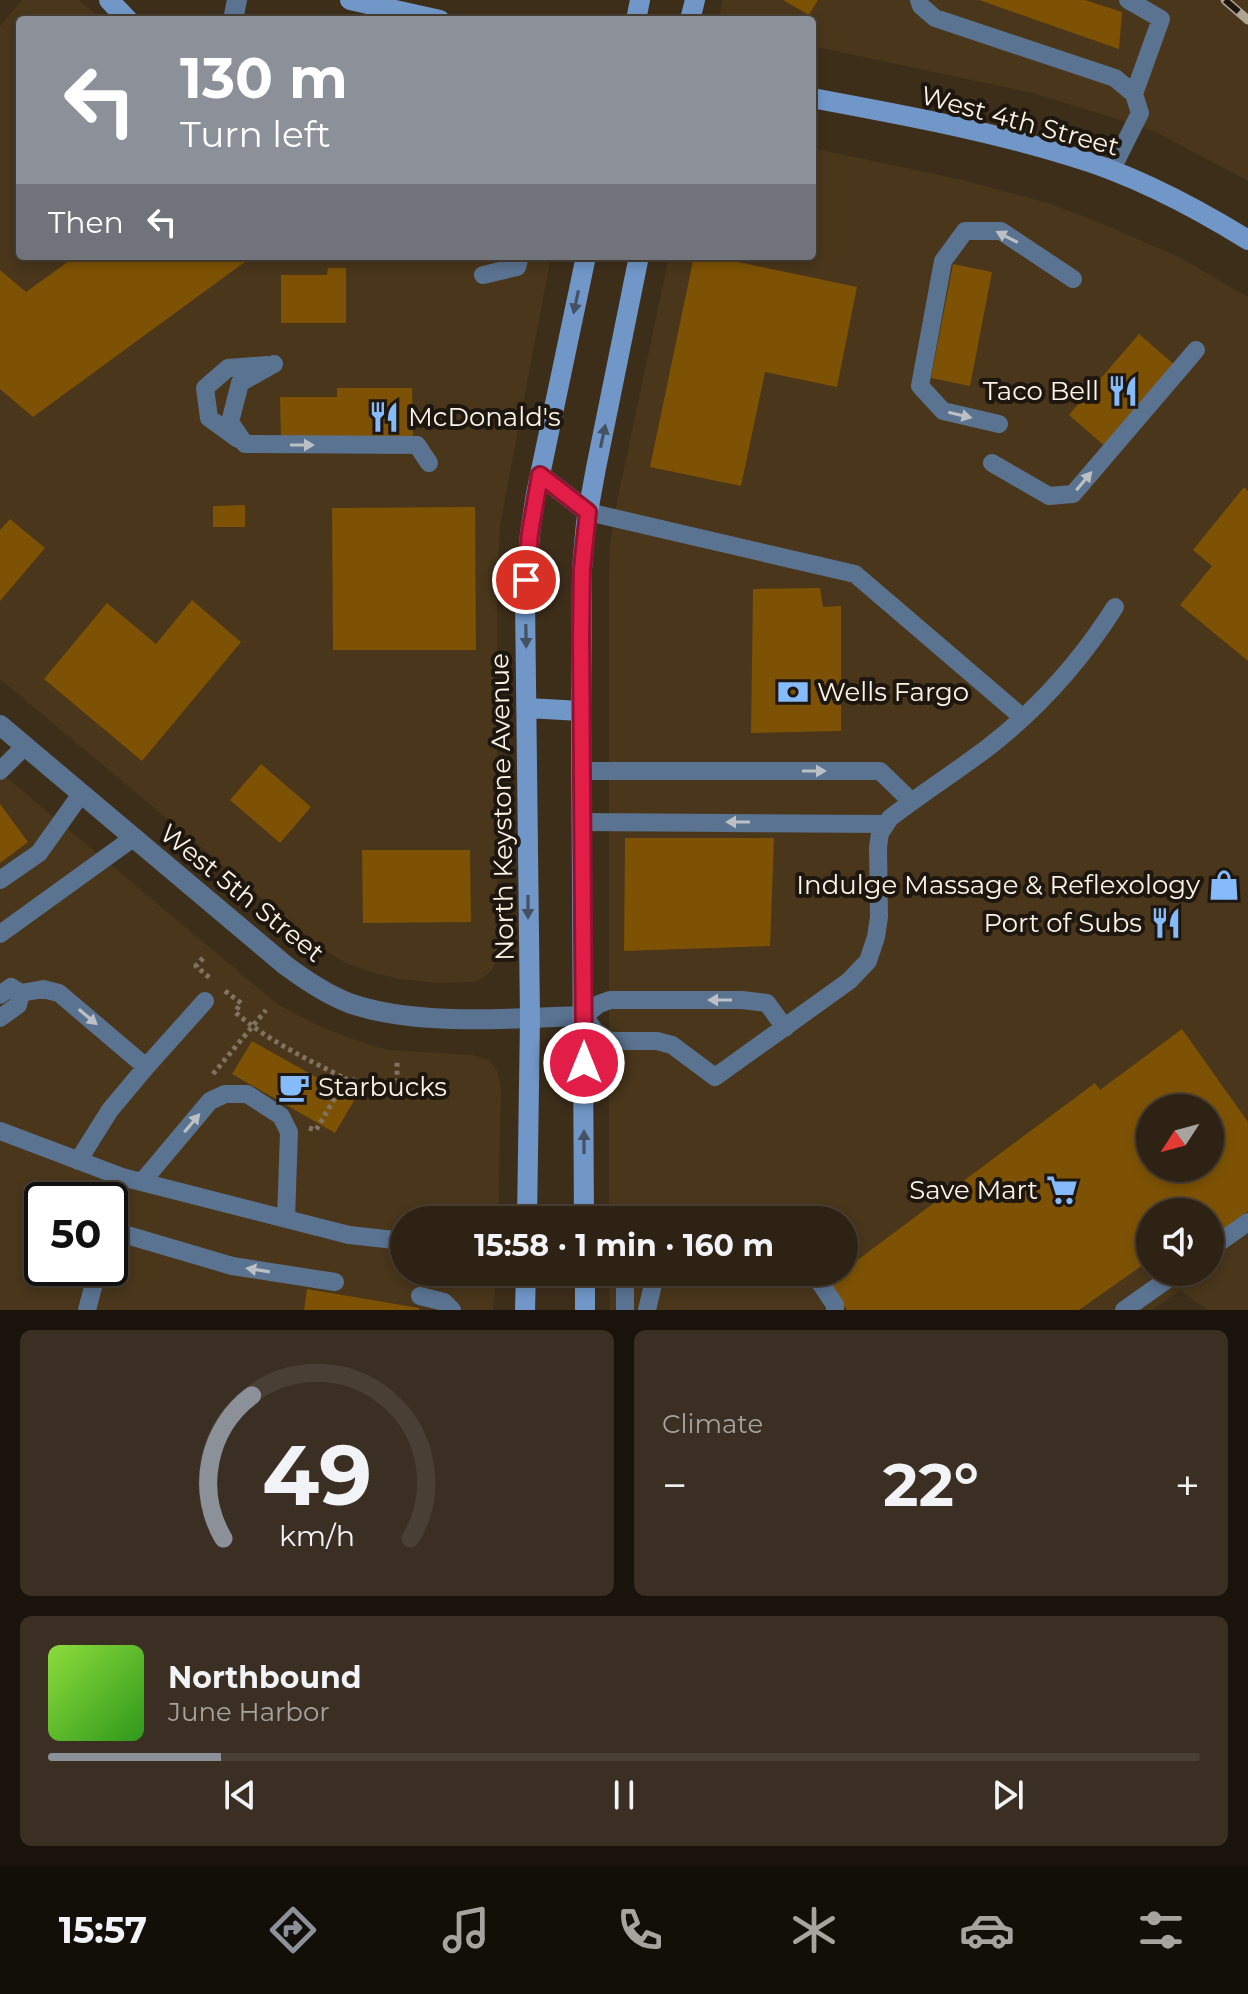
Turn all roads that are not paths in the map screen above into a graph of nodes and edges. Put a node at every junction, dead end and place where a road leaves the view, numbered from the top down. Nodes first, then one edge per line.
1 (109, 0) edge
2 (350, 0) edge
3 (919, 0) edge
4 (1128, 0) edge
5 (124, 16) edge
6 (422, 16) edge
7 (1134, 94) junction
8 (816, 99) edge
9 (1111, 171) junction
10 (1248, 240) edge
11 (519, 260) edge
12 (585, 260) edge
13 (638, 260) edge
14 (483, 275) dead end
15 (1073, 279) dead end
16 (1196, 350) dead end
17 (999, 424) dead end
18 (245, 444) junction
19 (429, 463) dead end
20 (992, 463) dead end
21 (540, 475) junction
22 (588, 512) junction
23 (1115, 607) dead end
24 (527, 708) junction
25 (581, 711) junction
26 (1022, 717) junction
27 (0, 725) edge
28 (25, 746) junction
29 (0, 771) edge
30 (582, 771) junction
31 (81, 794) junction
32 (912, 802) junction
33 (582, 822) junction
34 (886, 824) junction
35 (51, 835) junction
36 (133, 838) junction
37 (0, 868) edge
38 (0, 880) edge
39 (0, 934) edge
40 (21, 993) junction
41 (0, 995) edge
42 (205, 1001) dead end
43 (584, 1016) junction
44 (0, 1018) edge
45 (530, 1018) junction
46 (785, 1028) junction
47 (146, 1067) junction
48 (0, 1131) edge
49 (78, 1161) junction
50 (122, 1177) junction
51 (121, 1182) edge
52 (142, 1182) junction
53 (527, 1206) edge
54 (584, 1206) edge
55 (286, 1219) junction
56 (1248, 1222) edge
57 (128, 1235) edge
58 (390, 1239) edge
59 (1224, 1239) edge
60 (335, 1282) dead end
61 (93, 1286) edge
62 (526, 1286) edge
63 (585, 1286) edge
64 (625, 1286) edge
65 (653, 1286) edge
66 (822, 1286) edge
67 (1158, 1286) edge
68 (420, 1296) dead end
69 (87, 1310) edge
70 (452, 1310) edge
71 (525, 1310) edge
72 (585, 1310) edge
73 (625, 1310) edge
74 (647, 1310) edge
75 (835, 1310) edge
76 (1124, 1310) edge

1 - 5 main road
2 - 6 main road
3 - 7 lane
4 - 7 lane
7 - 9 lane
8 - 9 main road, West 4th Street
9 - 10 main road, West 4th Street
11 - 14 lane
12 -> 21 main road, North Keystone Avenue
22 -> 13 main road
15 -> 17 lane
20 -> 16 lane
18 - 18 lane
18 -> 19 lane
21 - 22 main road
21 -> 24 main road, North Keystone Avenue
22 - 25 main road
22 - 26 lane
23 - 26 lane
24 - 25 main road
24 -> 45 main road, North Keystone Avenue
25 - 30 main road
26 - 32 lane
27 - 28 street, West 5th Street
28 - 29 lane
28 - 31 street, West 5th Street
30 -> 32 lane
30 - 33 main road
31 - 35 lane
31 - 36 street, West 5th Street
32 - 34 lane
34 -> 33 lane
33 - 43 main road
34 - 46 lane
35 - 37 lane
35 - 38 lane
36 - 39 lane
36 - 45 street, West 5th Street
40 - 41 lane
40 - 44 lane
40 -> 47 lane
42 - 47 lane
43 - 45 street, West 5th Street
46 -> 43 lane
43 - 46 lane
54 -> 43 main road
45 - 53 main road, North Keystone Avenue
47 - 49 lane
48 - 49 lane
49 - 50 lane
50 - 51 lane
50 - 52 lane
52 - 55 lane
52 -> 55 lane
55 - 58 lane
56 - 59 lane
60 -> 57 lane
61 - 69 lane
62 - 71 main road
63 - 72 main road
64 - 73 lane
65 - 74 lane
66 - 75 lane
67 - 76 lane
68 - 70 lane

